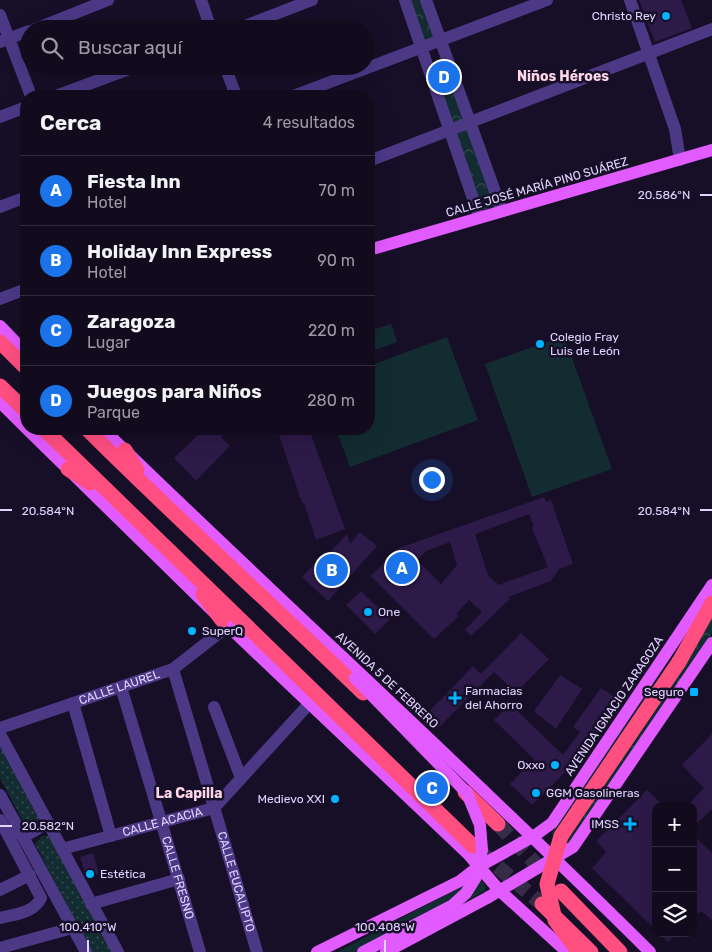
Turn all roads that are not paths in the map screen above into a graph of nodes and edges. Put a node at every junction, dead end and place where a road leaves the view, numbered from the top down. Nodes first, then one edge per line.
1 (108, 0) edge
2 (201, 0) edge
3 (312, 0) edge
4 (405, 0) edge
5 (426, 0) edge
6 (547, 0) edge
7 (630, 0) edge
8 (0, 14) edge
9 (58, 20) edge
10 (208, 20) edge
11 (260, 20) edge
12 (712, 29) edge
13 (20, 35) edge
14 (440, 39) junction
15 (4, 41) edge
16 (422, 46) junction
17 (649, 52) junction
18 (375, 64) edge
19 (20, 75) edge
20 (20, 75) edge
21 (113, 75) edge
22 (228, 75) edge
23 (347, 75) edge
24 (27, 90) edge
25 (72, 90) edge
26 (234, 90) edge
27 (308, 90) edge
28 (20, 109) edge
29 (0, 117) edge
30 (471, 121) junction
31 (450, 130) junction
32 (712, 150) edge
33 (375, 159) edge
34 (680, 160) junction
35 (20, 199) edge
36 (0, 207) edge
37 (502, 211) junction
38 (480, 216) junction
39 (375, 248) edge
40 (20, 291) edge
41 (0, 299) edge
42 (0, 326) edge
43 (0, 332) edge
44 (0, 342) edge
45 (20, 347) edge
46 (20, 348) edge
47 (20, 362) edge
48 (0, 386) edge
49 (0, 402) edge
50 (20, 405) edge
51 (20, 421) edge
52 (34, 435) edge
53 (50, 435) edge
54 (93, 435) edge
55 (109, 435) edge
56 (125, 450) junction
57 (68, 469) junction
58 (148, 489) junction
59 (120, 502) junction
60 (200, 540) junction
61 (175, 557) junction
62 (239, 561) junction
63 (712, 585) edge
64 (712, 603) edge
65 (225, 623) junction
66 (316, 634) junction
67 (712, 643) edge
68 (173, 669) junction
69 (651, 677) junction
70 (121, 687) junction
71 (682, 687) junction
72 (73, 703) junction
73 (309, 704) junction
74 (214, 707) dead end
75 (0, 728) edge
76 (0, 734) edge
77 (240, 778) junction
78 (0, 795) edge
79 (214, 808) junction
80 (0, 820) edge
81 (162, 822) junction
82 (48, 823) junction
83 (498, 824) tunnel mouth
84 (17, 835) junction
85 (111, 836) junction
86 (534, 836) junction
87 (473, 846) tunnel mouth
88 (62, 849) junction
89 (556, 858) junction
90 (478, 867) junction
91 (30, 875) junction
92 (178, 879) junction
93 (0, 890) edge
94 (499, 890) junction
95 (561, 891) dead end
96 (91, 904) junction
97 (542, 904) tunnel mouth
98 (0, 918) edge
99 (72, 928) junction
100 (0, 948) edge
101 (86, 952) edge
102 (118, 952) edge
103 (200, 952) edge
104 (257, 952) edge
105 (317, 952) edge
106 (363, 952) edge
107 (386, 952) edge
108 (579, 952) edge
109 (620, 952) edge
110 (650, 952) edge

1 - 9 street
2 - 10 street
3 - 11 street
4 - 16 street
5 - 14 street
6 - 14 street
7 - 17 street
8 - 15 street
12 - 17 street
13 - 15 street
14 - 16 street
14 - 30 street
15 - 19 street
16 - 18 street
16 - 31 street
17 - 30 street
17 - 34 street
20 - 24 street
21 - 25 street
22 - 26 street
23 - 27 street
28 - 29 street
30 - 31 street
30 - 37 street
31 - 33 street
31 - 38 street
32 - 34 main road, CALLE JOSÉ MARÍA PINO SUÁREZ
34 - 37 main road, CALLE JOSÉ MARÍA PINO SUÁREZ
35 - 36 street
37 - 38 main road, CALLE JOSÉ MARÍA PINO SUÁREZ
38 - 39 main road, CALLE JOSÉ MARÍA PINO SUÁREZ
40 - 41 street
42 - 45 main road
43 - 46 main road
44 - 47 highway
48 - 50 highway
49 - 51 main road
52 - 57 main road
53 - 59 highway
54 - 58 highway, AVENIDA 5 DE FEBRERO
55 - 56 main road, AVENIDA 5 DE FEBRERO
56 - 58 highway
56 - 62 main road, AVENIDA 5 DE FEBRERO
57 - 59 highway
57 - 65 main road
58 - 60 highway, AVENIDA 5 DE FEBRERO
59 - 61 highway
60 - 62 highway
60 - 83 highway, AVENIDA 5 DE FEBRERO
61 - 65 highway
61 - 87 highway
62 - 66 main road, AVENIDA 5 DE FEBRERO
63 - 69 main road, AVENIDA IGNACIO ZARAGOZA
64 - 108 highway, bridge
65 - 68 street, CALLE LAUREL
65 - 73 main road
66 - 86 main road, AVENIDA 5 DE FEBRERO
66 - 106 main road, bridge
67 - 71 main road
68 - 70 street, CALLE LAUREL
68 - 79 street, CALLE EUCALIPTO
69 - 71 main road
69 - 86 main road, AVENIDA IGNACIO ZARAGOZA
70 - 72 street, CALLE LAUREL
70 - 81 street, CALLE FRESNO
71 - 89 main road
72 - 75 street, CALLE LAUREL
72 - 85 street
73 - 77 street, CALLE ACACIA
73 - 90 main road
74 - 77 street
76 - 82 street
77 - 79 street, CALLE ACACIA
78 - 84 street
79 - 81 street, CALLE ACACIA
79 - 104 street, CALLE EUCALIPTO
80 - 84 street
81 - 85 street, CALLE ACACIA
81 - 92 street, CALLE FRESNO
82 - 84 street
82 - 88 street
84 - 91 street
84 - 99 street
85 - 88 street, CALLE ACACIA
86 - 89 main road, AVENIDA 5 DE FEBRERO
86 - 90 main road, AVENIDA IGNACIO ZARAGOZA
88 - 96 street
89 - 94 main road
89 - 110 main road, AVENIDA 5 DE FEBRERO
90 - 94 main road
90 - 105 main road, AVENIDA IGNACIO ZARAGOZA
91 - 93 street
91 - 98 street
92 - 96 street
92 - 103 street, CALLE FRESNO
94 - 107 main road
94 - 108 main road
95 - 109 highway
96 - 102 street
97 - 108 highway
99 - 100 street
99 - 101 street

